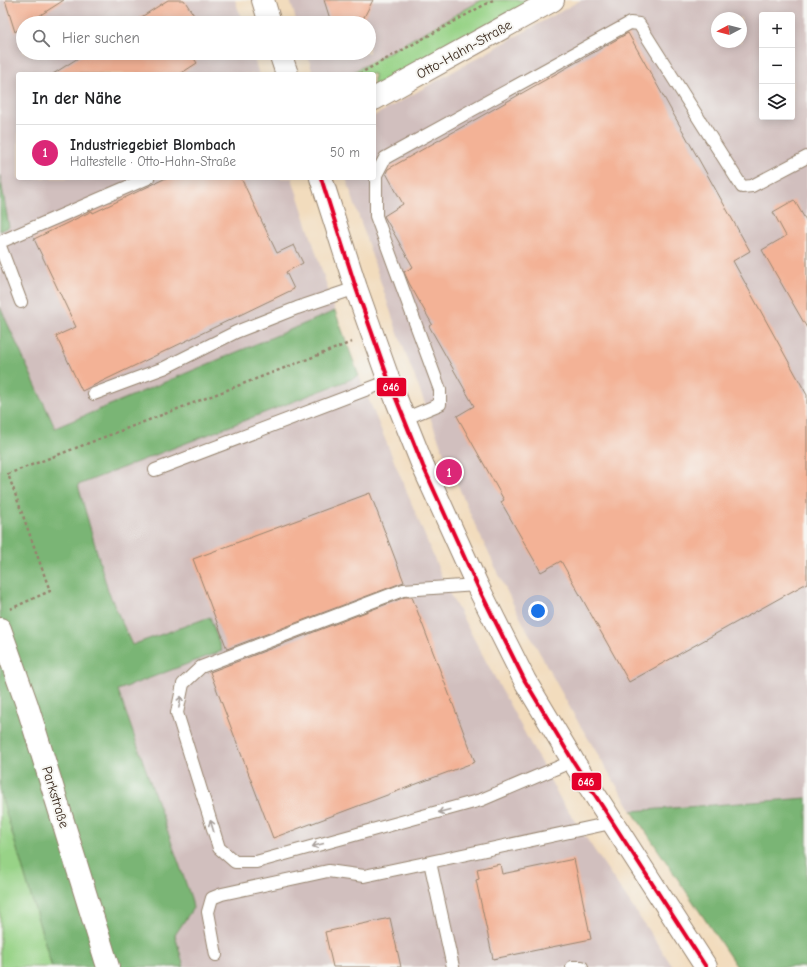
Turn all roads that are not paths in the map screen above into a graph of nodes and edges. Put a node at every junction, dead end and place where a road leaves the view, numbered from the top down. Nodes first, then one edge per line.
1 (263, 0) edge
2 (553, 0) edge
3 (268, 16) edge
4 (282, 60) edge
5 (286, 72) edge
6 (376, 98) edge
7 (807, 156) edge
8 (143, 180) edge
9 (322, 180) edge
10 (0, 242) edge
11 (0, 246) edge
12 (356, 288) junction
13 (21, 302) dead end
14 (389, 381) junction
15 (94, 394) dead end
16 (404, 419) junction
17 (155, 470) dead end
18 (476, 585) junction
19 (3, 620) edge
20 (573, 761) junction
21 (611, 823) junction
22 (430, 862) junction
23 (216, 955) dead end
24 (108, 967) edge
25 (453, 967) edge
26 (572, 967) edge
27 (582, 967) edge
28 (706, 967) edge

1 - 3 street
2 - 6 street, Otto-Hahn-Straße
4 - 5 street
7 - 16 lane
8 - 10 lane
9 - 12 street
11 - 13 lane
12 - 14 street
12 - 15 lane
14 - 16 street
14 - 17 lane
16 - 18 street
18 - 20 street
20 -> 18 lane
19 - 24 street, Parkstraße
20 - 21 street
21 - 22 lane
21 - 28 street
22 - 23 lane
22 - 25 lane
26 - 27 lane

